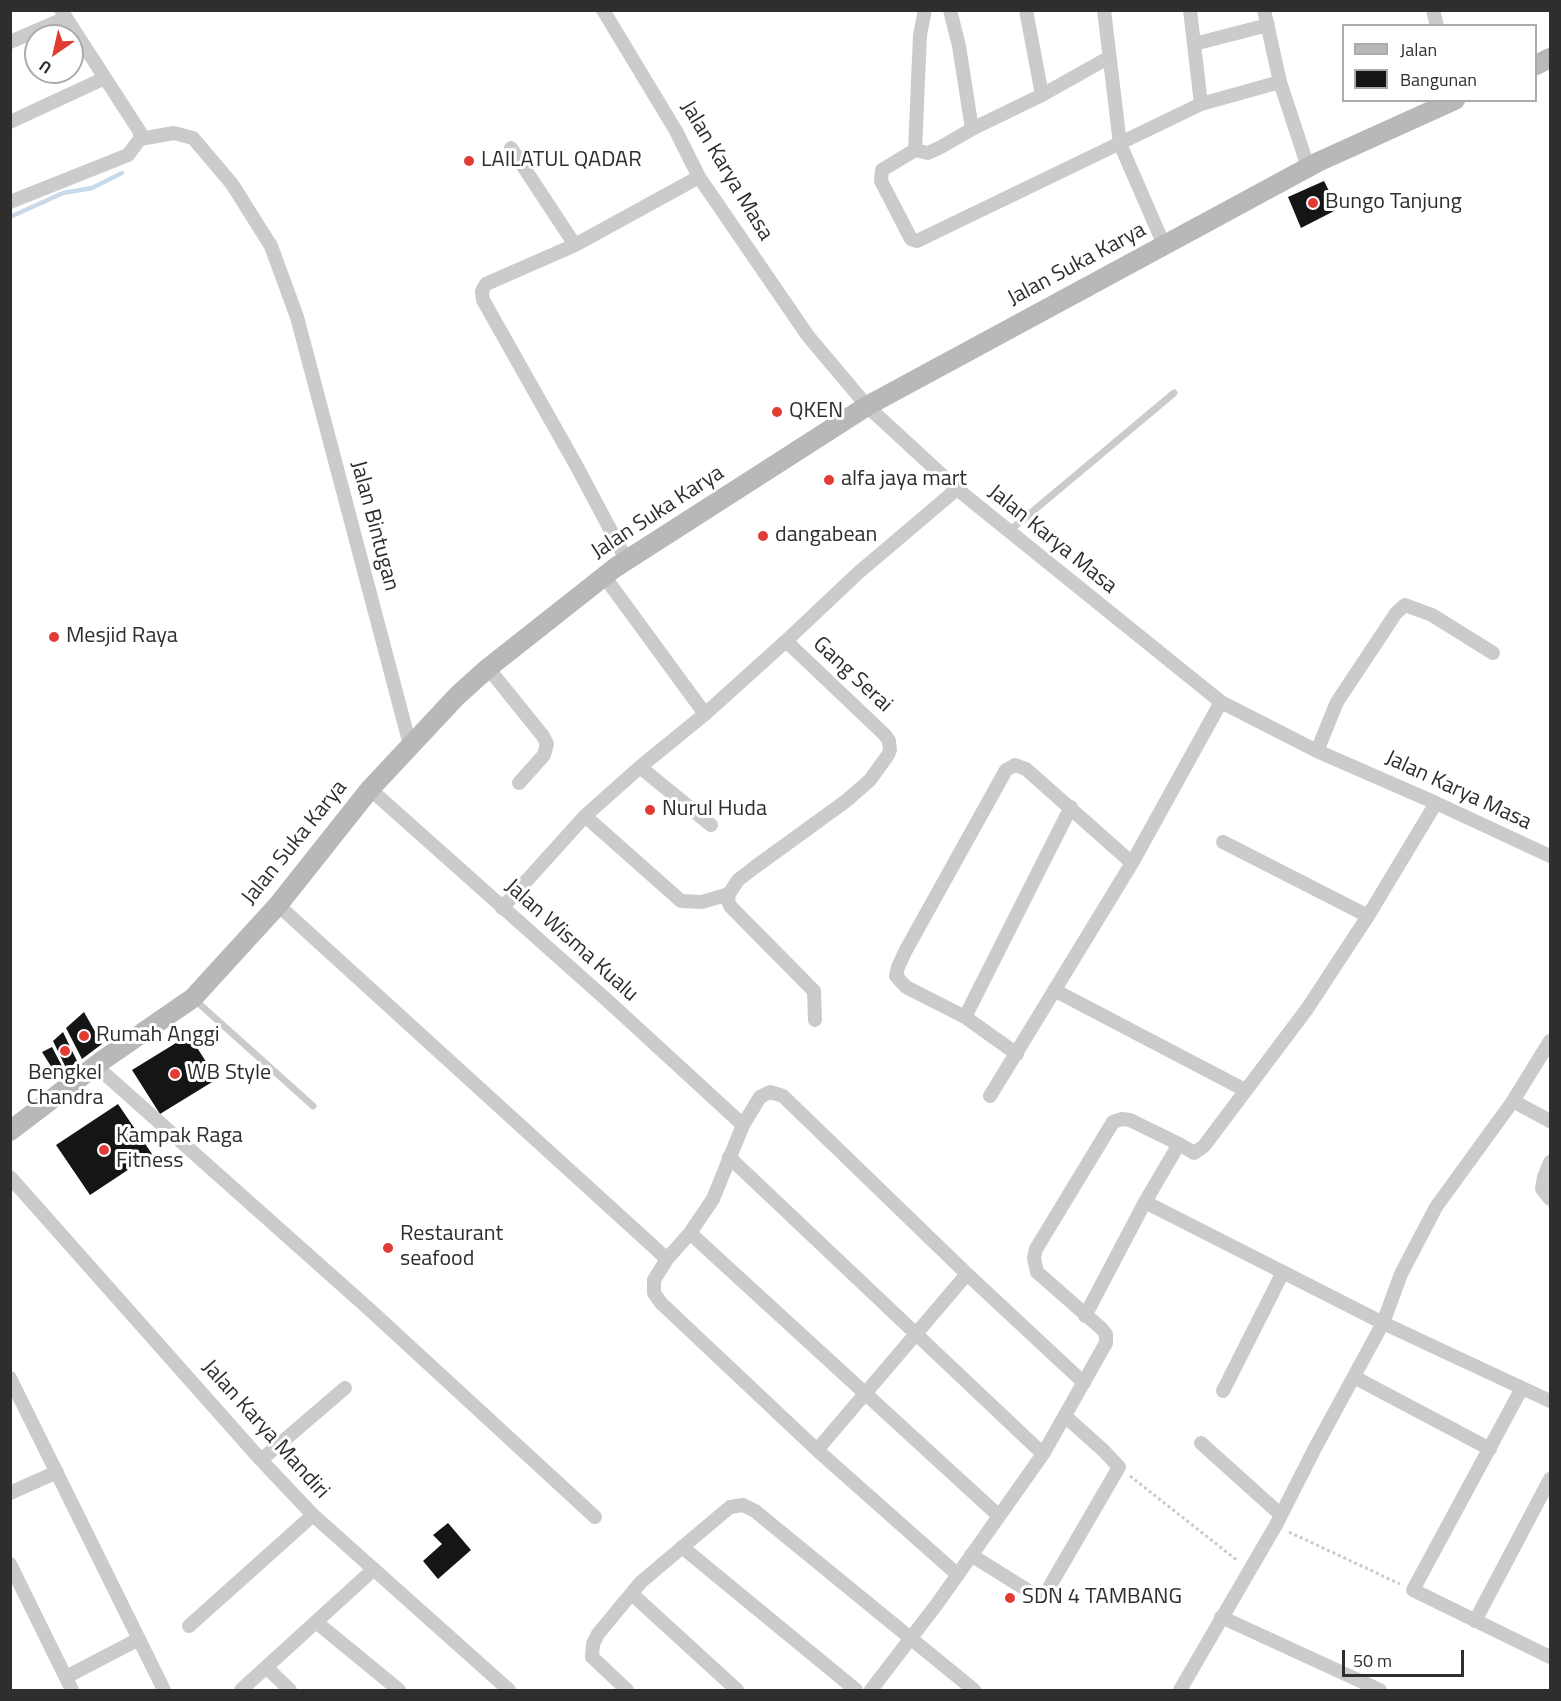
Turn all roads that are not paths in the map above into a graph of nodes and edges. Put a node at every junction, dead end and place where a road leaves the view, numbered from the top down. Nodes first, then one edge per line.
1 (603, 10) edge
2 (925, 10) edge
3 (950, 10) edge
4 (1026, 10) edge
5 (1104, 10) edge
6 (1190, 10) edge
7 (1264, 10) edge
8 (63, 14) edge
9 (1268, 25) junction
10 (10, 42) edge
11 (1194, 44) junction
12 (1108, 58) junction
13 (1551, 58) edge
14 (1537, 64) edge
15 (105, 78) junction
16 (1280, 82) junction
17 (1042, 95) junction
18 (1452, 102) edge
19 (1201, 104) junction
20 (10, 122) edge
21 (972, 129) junction
22 (140, 139) junction
23 (1120, 144) junction
24 (512, 148) dead end
25 (915, 150) junction
26 (1308, 167) junction
27 (699, 177) junction
28 (10, 202) edge
29 (575, 245) junction
30 (1164, 245) junction
31 (1174, 393) dead end
32 (867, 406) junction
33 (957, 489) junction
34 (1008, 532) junction
35 (627, 561) junction
36 (604, 576) junction
37 (786, 641) junction
38 (1493, 652) dead end
39 (488, 668) junction
40 (1221, 702) junction
41 (705, 714) junction
42 (411, 745) junction
43 (1317, 751) junction
44 (640, 766) junction
45 (519, 783) dead end
46 (370, 789) junction
47 (1436, 803) junction
48 (1071, 807) junction
49 (585, 816) junction
50 (711, 825) dead end
51 (1223, 842) dead end
52 (1551, 856) edge
53 (1132, 863) junction
54 (729, 894) junction
55 (278, 906) junction
56 (502, 908) junction
57 (1368, 916) junction
58 (1054, 990) junction
59 (193, 998) junction
60 (965, 1017) junction
61 (815, 1020) dead end
62 (1551, 1041) edge
63 (1017, 1054) junction
64 (96, 1066) junction
65 (1245, 1090) junction
66 (990, 1096) dead end
67 (1513, 1101) junction
68 (313, 1106) dead end
69 (1551, 1121) edge
70 (743, 1125) junction
71 (11, 1128) edge
72 (1179, 1144) junction
73 (729, 1157) junction
74 (1551, 1162) edge
75 (10, 1177) edge
76 (1551, 1199) edge
77 (1146, 1202) junction
78 (690, 1233) junction
79 (667, 1259) junction
80 (1283, 1272) junction
81 (968, 1274) junction
82 (1085, 1316) junction
83 (1383, 1323) junction
84 (915, 1335) junction
85 (1354, 1377) junction
86 (10, 1378) edge
87 (1084, 1383) junction
88 (345, 1388) dead end
89 (1522, 1388) junction
90 (1223, 1391) dead end
91 (866, 1393) junction
92 (1551, 1401) edge
93 (1065, 1416) junction
94 (1201, 1443) dead end
95 (1490, 1449) junction
96 (817, 1450) junction
97 (1042, 1454) junction
98 (261, 1460) junction
99 (57, 1472) junction
100 (1551, 1479) edge
101 (10, 1493) edge
102 (313, 1515) junction
103 (999, 1515) junction
104 (595, 1517) dead end
105 (1279, 1520) junction
106 (682, 1547) junction
107 (971, 1555) junction
108 (10, 1564) edge
109 (374, 1569) junction
110 (958, 1575) junction
111 (632, 1594) junction
112 (1221, 1617) junction
113 (1475, 1621) junction
114 (315, 1622) junction
115 (189, 1626) dead end
116 (139, 1639) junction
117 (910, 1639) junction
118 (1551, 1658) edge
119 (266, 1667) junction
120 (66, 1677) junction
121 (256, 1685) edge
122 (72, 1690) edge
123 (164, 1690) edge
124 (241, 1690) edge
125 (290, 1690) edge
126 (399, 1690) edge
127 (508, 1690) edge
128 (627, 1690) edge
129 (737, 1690) edge
130 (856, 1690) edge
131 (871, 1690) edge
132 (974, 1690) edge
133 (1180, 1690) edge
134 (1380, 1690) edge

1 - 27 street, Jalan Karya Masa
2 - 25 street
3 - 21 street
4 - 17 street
5 - 12 street
6 - 11 street
7 - 9 street
8 - 10 street
8 - 15 street
9 - 11 street
9 - 16 street
11 - 19 street
12 - 17 street
12 - 23 street
13 - 14 main road
15 - 20 street
15 - 22 street
16 - 19 street
16 - 26 street
17 - 21 street
18 - 26 main road, Jalan Suka Karya
19 - 23 street
21 - 25 street
22 - 28 street
22 - 42 street, Jalan Bintugan
23 - 25 street
23 - 30 street
24 - 29 street
26 - 30 main road, Jalan Suka Karya
27 - 29 street
27 - 32 street, Jalan Karya Masa
29 - 35 street
30 - 32 main road, Jalan Suka Karya
31 - 34 lane
32 - 33 street, Jalan Karya Masa
32 - 35 main road, Jalan Suka Karya
33 - 34 street, Jalan Karya Masa
33 - 37 street, Gang Serai
34 - 40 street, Jalan Karya Masa
35 - 36 main road, Jalan Suka Karya
36 - 39 main road, Jalan Suka Karya
36 - 41 street
37 - 41 street
37 - 54 street, Gang Serai
38 - 43 street
39 - 42 main road, Jalan Suka Karya
39 - 45 street
40 - 43 street, Jalan Karya Masa
40 - 53 street
41 - 44 street
42 - 46 main road, Jalan Suka Karya
43 - 47 street, Jalan Karya Masa
44 - 49 street
44 - 50 street
46 - 55 main road, Jalan Suka Karya
46 - 56 street, Jalan Wisma Kualu
47 - 52 street, Jalan Karya Masa
47 - 57 street
48 - 53 street
48 - 60 street
48 - 60 street
49 - 54 street
49 - 56 street
51 - 57 street
53 - 58 street
54 - 61 street
55 - 59 main road, Jalan Suka Karya
55 - 79 street
56 - 70 street, Jalan Wisma Kualu
57 - 65 street
58 - 63 street
58 - 65 street
59 - 64 main road, Jalan Suka Karya
59 - 68 lane
60 - 63 street
62 - 67 street
63 - 66 street
64 - 71 main road, Jalan Suka Karya
64 - 104 street
65 - 72 street
67 - 69 street
67 - 83 street
70 - 73 street
70 - 81 street
72 - 77 street
72 - 82 street
73 - 78 street
73 - 84 street
74 - 76 street
75 - 98 street, Jalan Karya Mandiri
77 - 80 street
77 - 82 street
78 - 79 street
78 - 91 street
79 - 96 street
80 - 83 street
80 - 90 street
81 - 84 street
81 - 87 street
82 - 87 street
83 - 85 street
83 - 89 street
84 - 91 street
84 - 97 street
85 - 95 street
85 - 105 street
86 - 99 street
87 - 93 street
88 - 98 street
89 - 92 street
89 - 95 street
91 - 96 street
91 - 103 street
93 - 97 street
93 - 107 street
94 - 105 street
95 - 113 street
96 - 110 street
97 - 103 street
98 - 102 street, Jalan Karya Mandiri
99 - 101 street
99 - 116 street
100 - 113 street
102 - 109 street, Jalan Karya Mandiri
102 - 115 street
103 - 107 street
105 - 112 street
106 - 111 street
106 - 117 street
106 - 130 street
107 - 110 street
108 - 120 street
109 - 114 street
109 - 127 street, Jalan Karya Mandiri
110 - 117 street
111 - 128 street
111 - 129 street
112 - 133 street
112 - 134 street
113 - 118 street
114 - 119 street
114 - 126 street
116 - 120 street
116 - 123 street
117 - 131 street
117 - 132 street
119 - 121 street
119 - 125 street
120 - 122 street
121 - 124 street

